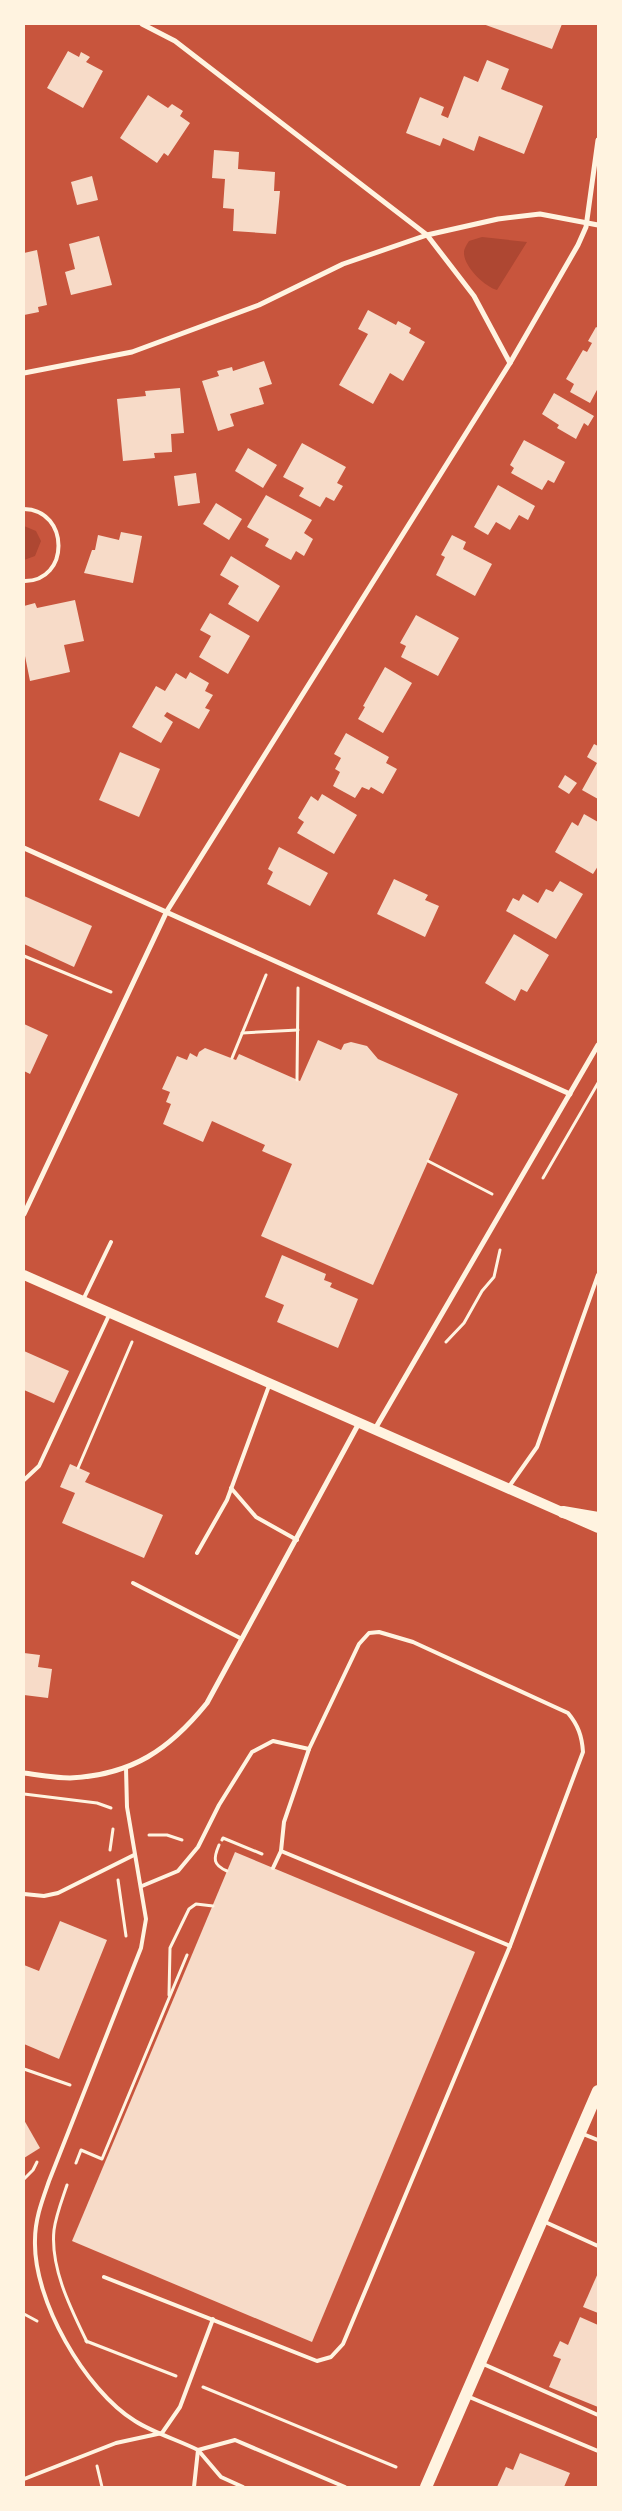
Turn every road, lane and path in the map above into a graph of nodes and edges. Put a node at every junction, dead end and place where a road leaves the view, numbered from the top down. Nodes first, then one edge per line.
1 (142, 24) edge
2 (598, 140) edge
3 (586, 224) junction
4 (598, 225) edge
5 (427, 235) junction
6 (510, 363) junction
7 (24, 373) edge
8 (24, 509) edge
9 (24, 581) edge
10 (24, 848) edge
11 (167, 911) junction
12 (24, 956) edge
13 (273, 959) junction
14 (298, 970) junction
15 (125, 998) junction
16 (298, 1030) junction
17 (242, 1033) junction
18 (598, 1045) edge
19 (232, 1058) dead end
20 (297, 1080) dead end
21 (598, 1083) edge
22 (570, 1094) junction
23 (428, 1160) dead end
24 (539, 1184) dead end
25 (508, 1202) junction
26 (24, 1214) edge
27 (111, 1242) dead end
28 (504, 1243) dead end
29 (24, 1275) edge
30 (598, 1275) edge
31 (82, 1301) junction
32 (110, 1313) junction
33 (139, 1326) junction
34 (440, 1349) dead end
35 (270, 1383) junction
36 (360, 1423) junction
37 (375, 1429) junction
38 (78, 1468) dead end
39 (24, 1480) edge
40 (231, 1488) junction
41 (508, 1488) junction
42 (563, 1512) junction
43 (598, 1518) edge
44 (598, 1528) edge
45 (297, 1540) junction
46 (197, 1553) dead end
47 (133, 1583) dead end
48 (242, 1640) junction
49 (310, 1749) junction
50 (126, 1768) junction
51 (24, 1773) edge
52 (24, 1794) edge
53 (115, 1810) dead end
54 (116, 1823) dead end
55 (149, 1835) dead end
56 (188, 1843) dead end
57 (281, 1851) junction
58 (134, 1855) junction
59 (260, 1862) dead end
60 (115, 1866) junction
61 (273, 1868) dead end
62 (227, 1871) dead end
63 (142, 1886) junction
64 (24, 1894) edge
65 (213, 1906) dead end
66 (126, 1944) dead end
67 (510, 1946) junction
68 (186, 1955) dead end
69 (169, 1999) junction
70 (24, 2069) edge
71 (74, 2076) dead end
72 (70, 2086) junction
73 (598, 2092) edge
74 (67, 2094) dead end
75 (581, 2133) junction
76 (598, 2140) edge
77 (42, 2153) dead end
78 (74, 2167) dead end
79 (24, 2179) edge
80 (69, 2179) dead end
81 (542, 2221) junction
82 (598, 2246) edge
83 (104, 2276) dead end
84 (24, 2314) edge
85 (213, 2319) junction
86 (59, 2331) junction
87 (87, 2342) junction
88 (480, 2363) junction
89 (190, 2382) junction
90 (466, 2396) junction
91 (598, 2415) edge
92 (162, 2433) junction
93 (198, 2450) junction
94 (598, 2451) edge
95 (396, 2467) dead end
96 (24, 2479) edge
97 (194, 2487) edge
98 (243, 2487) edge
99 (345, 2487) edge
100 (426, 2487) edge

1 - 5 street
2 - 3 street
3 - 4 street
3 - 5 street
3 - 6 street
5 - 6 street
5 - 7 street
6 - 11 street
8 - 9 lane
10 - 11 street
11 - 13 street
11 - 15 street
12 - 15 path
13 - 14 street
13 - 17 path
14 - 16 path
14 - 22 street
15 - 26 street
16 - 17 path
16 - 20 path
17 - 19 path
18 - 22 street
21 - 24 path
22 - 25 street
23 - 25 path
25 - 37 street
27 - 31 lane
28 - 34 path
29 - 31 main road
30 - 41 lane
31 - 32 main road
32 - 33 main road
32 - 39 lane
33 - 35 main road
33 - 38 path
35 - 36 main road
35 - 40 lane
36 - 37 main road
36 - 45 street
37 - 41 main road
40 - 45 lane
40 - 46 lane
41 - 42 main road
42 - 43 main road
42 - 44 main road
45 - 48 street
47 - 48 lane
48 - 50 street
49 - 57 lane
49 - 63 lane
49 - 67 lane
50 - 51 street
50 - 58 lane
52 - 53 path
54 - 60 path
55 - 56 path
57 - 61 lane
57 - 67 lane
58 - 60 lane
58 - 63 lane
59 - 62 path
60 - 64 lane
60 - 66 path
63 - 86 lane
65 - 69 path
67 - 85 lane
68 - 69 path
69 - 78 path
70 - 72 path
71 - 72 path
72 - 74 path
73 - 75 main road
75 - 76 lane
75 - 81 main road
77 - 79 path
80 - 87 path
81 - 82 lane
81 - 88 main road
83 - 85 lane
84 - 86 path
85 - 89 lane
86 - 87 path
86 - 92 lane
87 - 89 path
88 - 90 main road
88 - 91 lane
89 - 92 lane
89 - 95 path
90 - 94 lane
90 - 100 main road
92 - 93 lane
92 - 96 lane
93 - 97 lane
93 - 98 lane
93 - 99 lane

